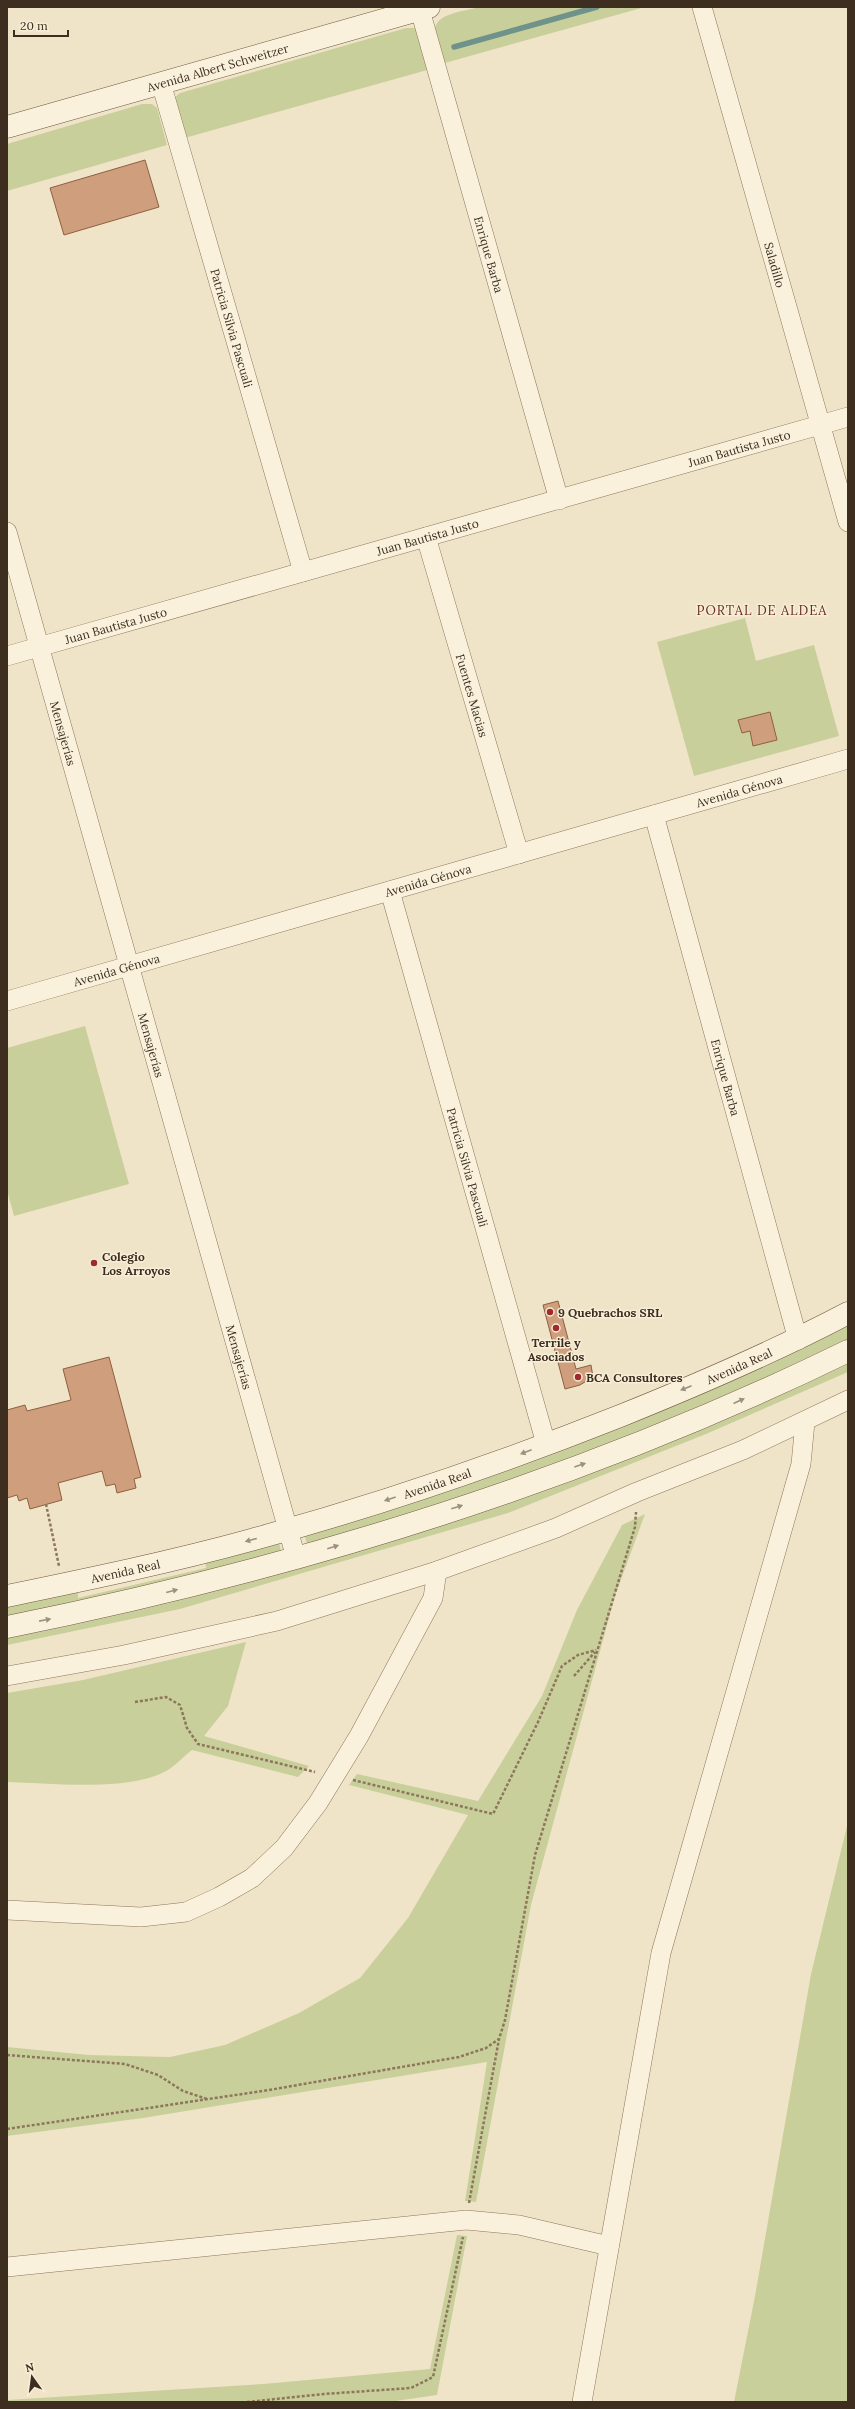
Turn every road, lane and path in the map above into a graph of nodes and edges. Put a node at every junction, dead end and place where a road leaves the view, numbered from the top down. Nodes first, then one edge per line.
1 (702, 7) edge
2 (425, 8) edge
3 (161, 84) junction
4 (7, 127) edge
5 (848, 418) edge
6 (821, 425) junction
7 (560, 500) junction
8 (848, 522) edge
9 (7, 532) edge
10 (426, 537) junction
11 (303, 572) junction
12 (40, 647) junction
13 (7, 656) edge
14 (848, 759) edge
15 (654, 815) junction
16 (519, 854) junction
17 (390, 890) junction
18 (130, 966) junction
19 (7, 1001) edge
20 (848, 1313) edge
21 (798, 1340) junction
22 (848, 1351) edge
23 (848, 1400) edge
24 (805, 1422) junction
25 (546, 1444) junction
26 (637, 1492) junction
27 (46, 1504) dead end
28 (288, 1529) junction
29 (296, 1558) junction
30 (437, 1571) junction
31 (64, 1584) junction
32 (7, 1596) edge
33 (7, 1627) edge
34 (596, 1650) junction
35 (7, 1676) edge
36 (574, 1676) dead end
37 (135, 1702) dead end
38 (335, 1776) junction
39 (7, 1910) edge
40 (499, 2039) junction
41 (7, 2055) edge
42 (208, 2099) junction
43 (7, 2129) edge
44 (466, 2220) junction
45 (609, 2246) junction
46 (7, 2267) edge
47 (247, 2402) edge
48 (582, 2402) edge

1 - 6 street, Saladillo
2 - 3 main road, Avenida Albert Schweitzer
2 - 7 street, Enrique Barba
3 - 4 main road, Avenida Albert Schweitzer
3 - 11 street, Patricia Silvia Pascuali
5 - 6 street, Juan Bautista Justo
6 - 7 street, Juan Bautista Justo
6 - 8 street, Saladillo
7 - 10 street, Juan Bautista Justo
9 - 12 street, Mensajerías
10 - 11 street, Juan Bautista Justo
10 - 16 street, Fuentes Macias
11 - 12 street, Juan Bautista Justo
12 - 13 street, Juan Bautista Justo
12 - 18 street, Mensajerías
14 - 15 street, Avenida Génova
15 - 16 street, Avenida Génova
15 - 21 street, Enrique Barba
16 - 17 street, Avenida Génova
17 - 18 street, Avenida Génova
17 - 25 street, Patricia Silvia Pascuali
18 - 19 street, Avenida Génova
18 - 28 street, Mensajerías
20 - 21 main road, Avenida Real
21 -> 25 main road, Avenida Real
29 -> 22 main road
23 - 24 street
24 - 26 street
24 - 45 street
25 -> 28 main road, Avenida Real
26 - 30 street
26 - 34 path
27 - 31 path
28 - 29 street, Mensajerías
28 -> 31 main road, Avenida Real
33 -> 29 main road
30 - 35 street
30 - 38 street
31 - 32 main road, Avenida Real
34 - 36 path
34 - 38 path
34 - 40 path
37 - 38 path
38 - 39 street
40 - 42 path
40 - 44 path
41 - 42 path
42 - 43 path
44 - 45 street
44 - 46 street
44 - 47 path
45 - 48 street

